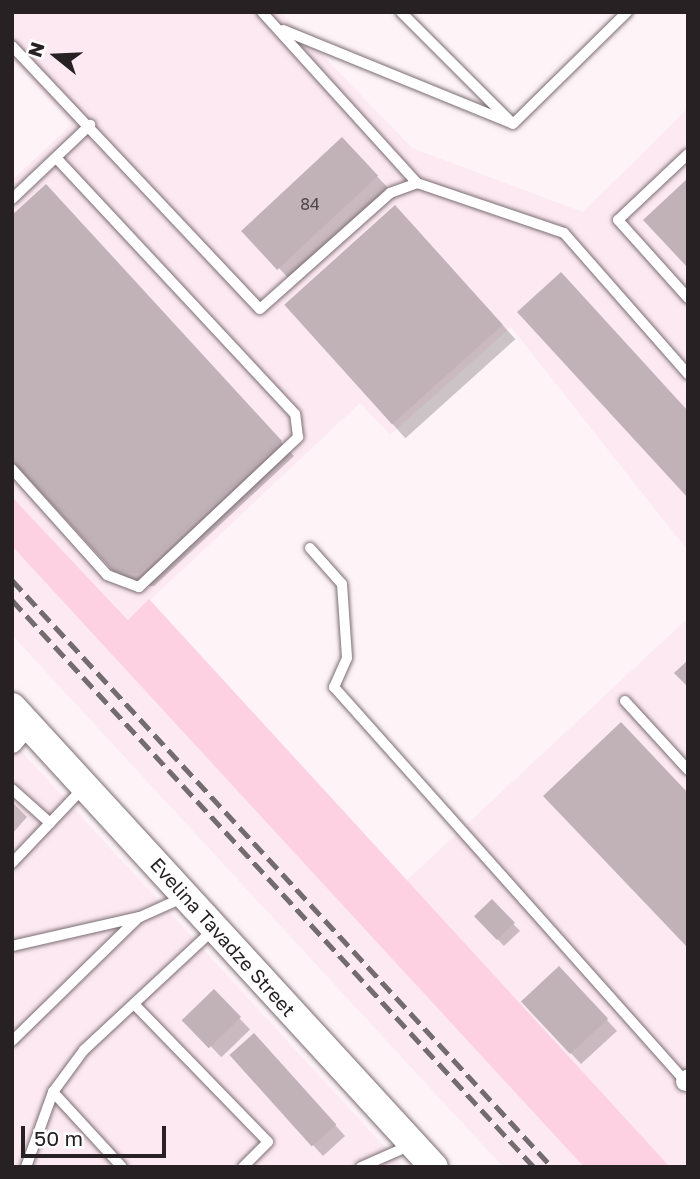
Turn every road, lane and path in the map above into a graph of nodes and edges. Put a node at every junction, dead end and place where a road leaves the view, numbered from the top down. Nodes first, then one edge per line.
1 (262, 12) edge
2 (401, 12) edge
3 (627, 12) edge
4 (279, 29) junction
5 (12, 46) edge
6 (513, 124) junction
7 (90, 125) junction
8 (688, 154) edge
9 (56, 158) junction
10 (416, 183) junction
11 (12, 199) edge
12 (688, 298) edge
13 (688, 374) edge
14 (12, 469) edge
15 (310, 548) dead end
16 (625, 701) dead end
17 (16, 718) edge
18 (688, 770) edge
19 (85, 786) junction
20 (12, 789) edge
21 (50, 823) junction
22 (12, 863) edge
23 (186, 897) junction
24 (140, 917) junction
25 (215, 928) junction
26 (12, 946) edge
27 (134, 1004) junction
28 (12, 1041) edge
29 (687, 1081) edge
30 (53, 1093) junction
31 (413, 1144) junction
32 (26, 1167) edge
33 (122, 1167) edge
34 (243, 1167) edge
35 (361, 1167) edge
36 (433, 1167) edge

1 - 4 lane
2 - 6 lane
3 - 6 lane
4 - 6 lane
4 - 10 lane
5 - 7 lane
7 - 9 lane
7 - 10 lane
8 - 12 lane
9 - 11 lane
9 - 14 lane
10 - 13 lane
15 - 29 lane
16 - 18 lane
17 - 19 main road, Evelina Tavadze Street
19 - 21 lane
19 - 23 main road, Evelina Tavadze Street
20 - 21 lane
21 - 22 lane
23 - 24 lane
23 - 25 main road, Evelina Tavadze Street
24 - 26 lane
24 - 28 lane
25 - 27 lane
25 - 31 main road, Evelina Tavadze Street
27 - 30 lane
27 - 34 lane
30 - 32 lane
30 - 33 lane
31 - 35 lane
31 - 36 main road, Evelina Tavadze Street

